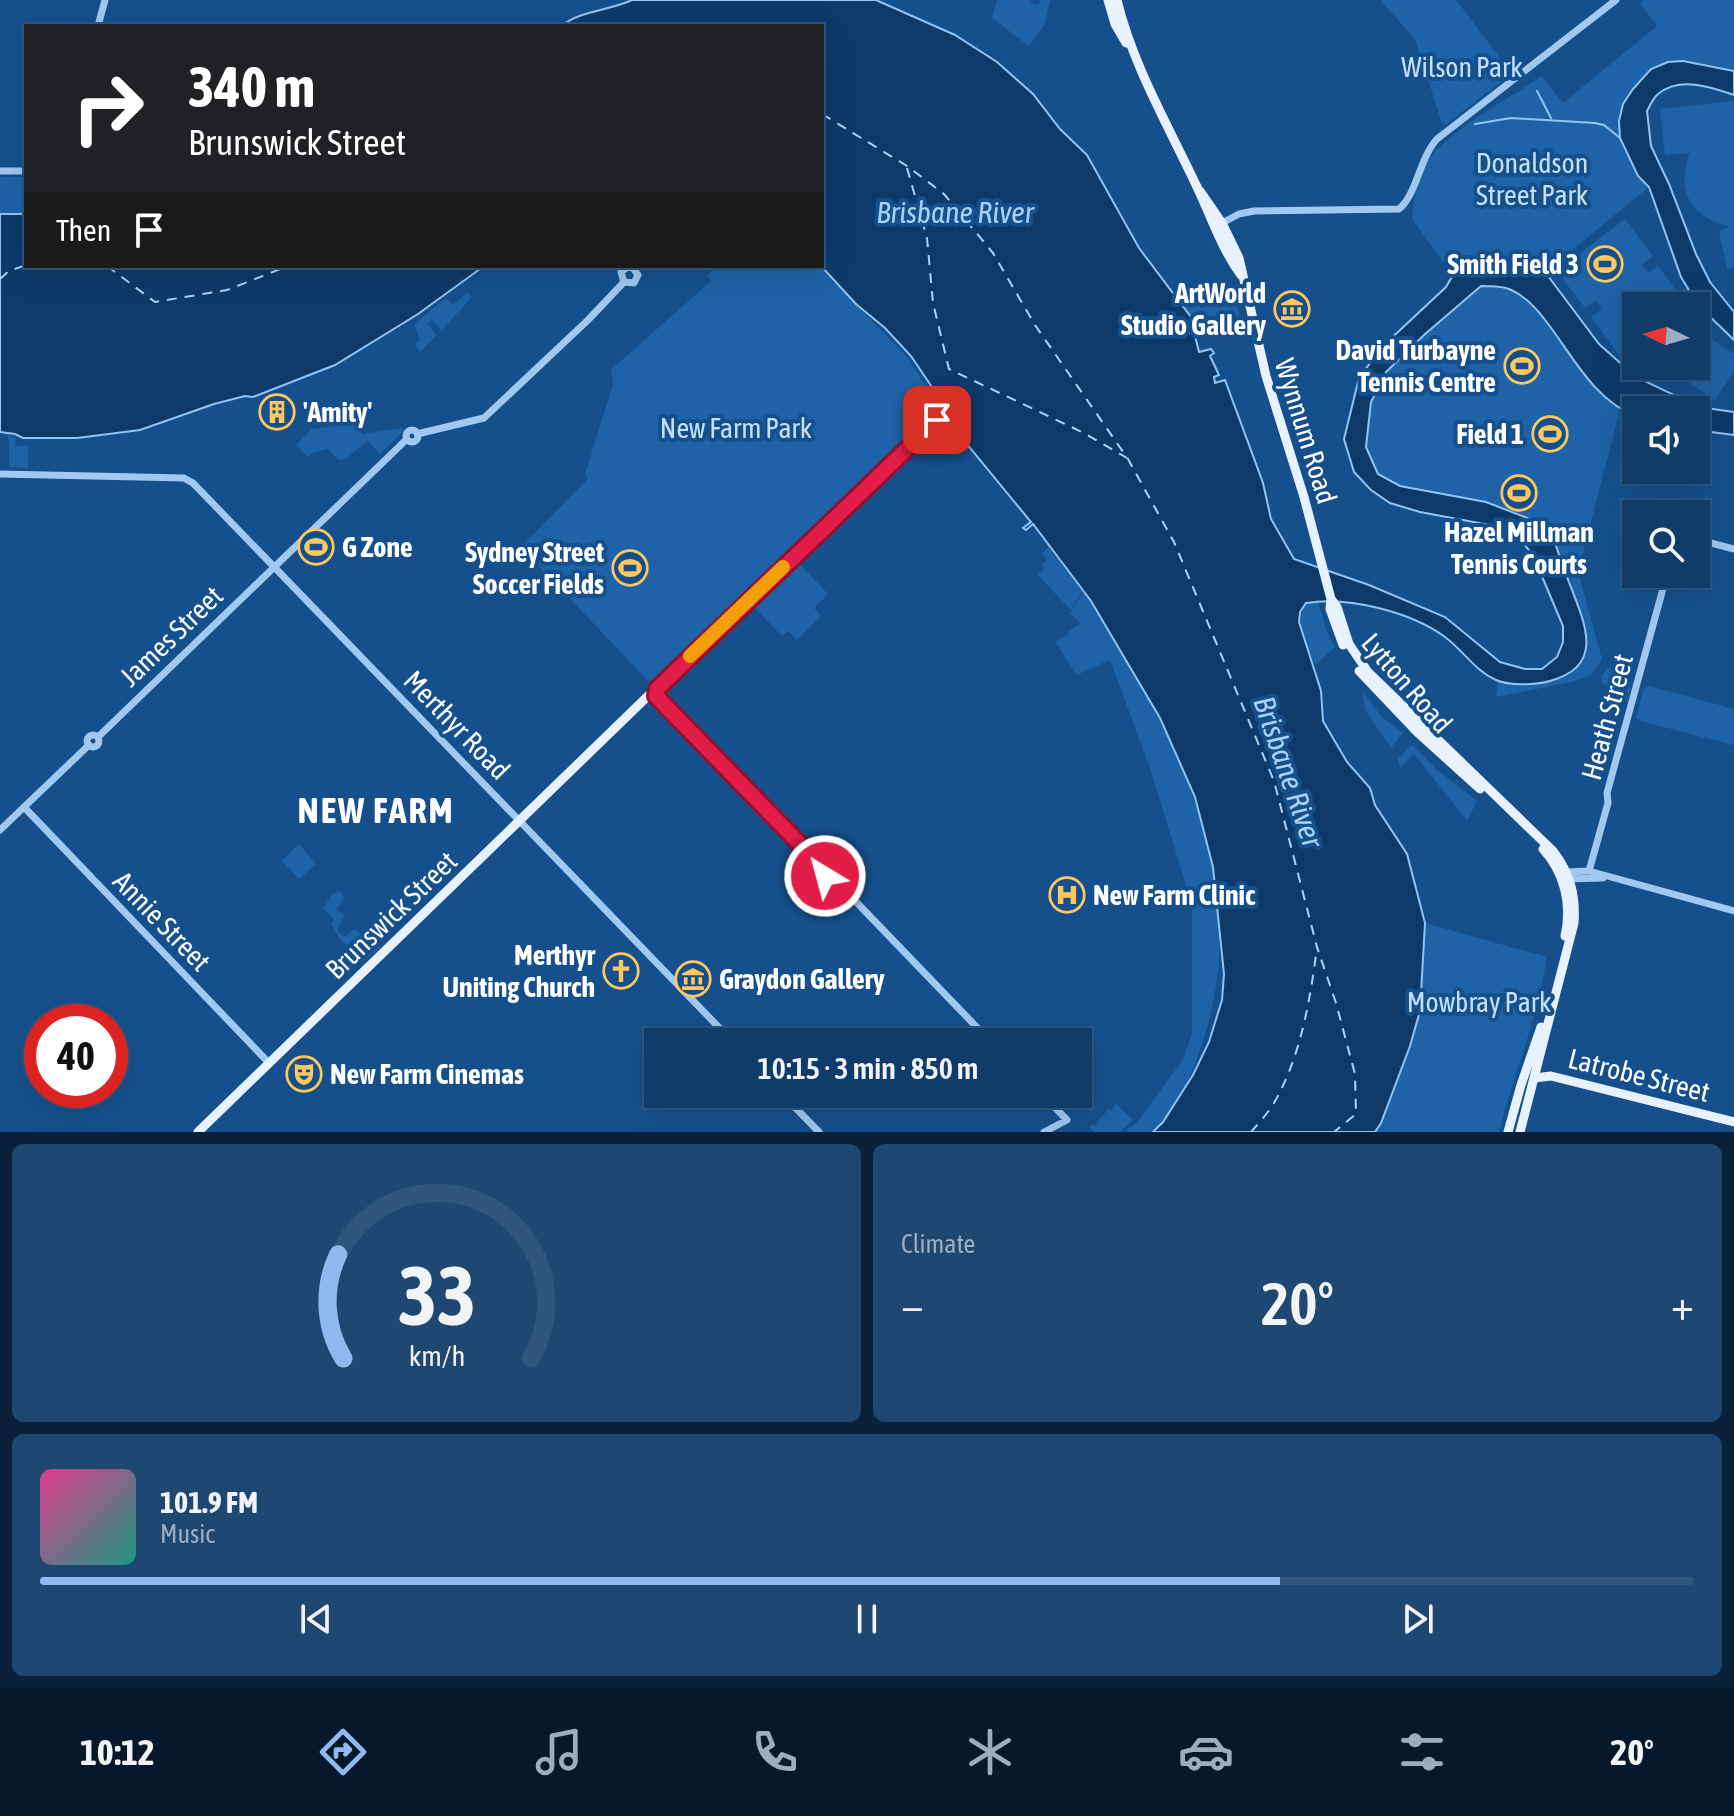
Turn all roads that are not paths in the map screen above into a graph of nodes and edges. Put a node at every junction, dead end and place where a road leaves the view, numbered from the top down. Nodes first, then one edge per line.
1 (105, 0) edge
2 (1108, 0) edge
3 (1616, 0) edge
4 (1118, 5) edge
5 (99, 24) edge
6 (1115, 24) junction
7 (1134, 56) junction
8 (0, 171) edge
9 (24, 171) edge
10 (1218, 225) junction
11 (624, 282) dead end
12 (923, 433) dead end
13 (0, 474) edge
14 (1710, 543) edge
15 (1734, 549) edge
16 (275, 567) junction
17 (1663, 588) edge
18 (1333, 607) joint
19 (654, 693) junction
20 (24, 807) junction
21 (519, 821) junction
22 (0, 830) edge
23 (1589, 871) junction
24 (1566, 876) junction
25 (1606, 878) junction
26 (1734, 911) edge
27 (719, 1028) edge
28 (978, 1028) edge
29 (269, 1063) junction
30 (1534, 1078) junction
31 (1517, 1099) junction
32 (796, 1108) edge
33 (1055, 1108) edge
34 (1734, 1122) edge
35 (198, 1132) edge
36 (819, 1132) edge
37 (1044, 1132) edge
38 (1508, 1132) edge
39 (1520, 1132) edge

1 - 5 street
2 - 6 main road, Wynnum Road
3 - 10 street
4 - 6 main road
4 - 7 main road, Wynnum Road
6 - 7 main road, Wynnum Road
7 - 10 main road, Wynnum Road
8 - 9 street
10 - 18 main road, Wynnum Road
11 - 16 street, James Street
12 - 19 main road, Brunswick Street
13 - 16 street, Merthyr Road
14 - 15 street
16 - 20 street, James Street
16 - 21 street, Merthyr Road
17 - 23 street, Heath Street
18 - 24 main road, Lytton Road
19 - 21 main road, Brunswick Street
19 - 28 street
20 - 22 street
20 - 29 street, Annie Street
21 - 27 street, Merthyr Road
21 - 29 main road, Brunswick Street
23 - 24 street
23 - 25 street
24 - 25 street
24 - 30 main road
24 - 31 main road
25 - 26 street
29 - 35 main road, Brunswick Street
30 - 31 main road
30 - 34 main road, Latrobe Street
30 - 39 main road
31 - 38 main road
32 - 36 street
33 - 37 street

